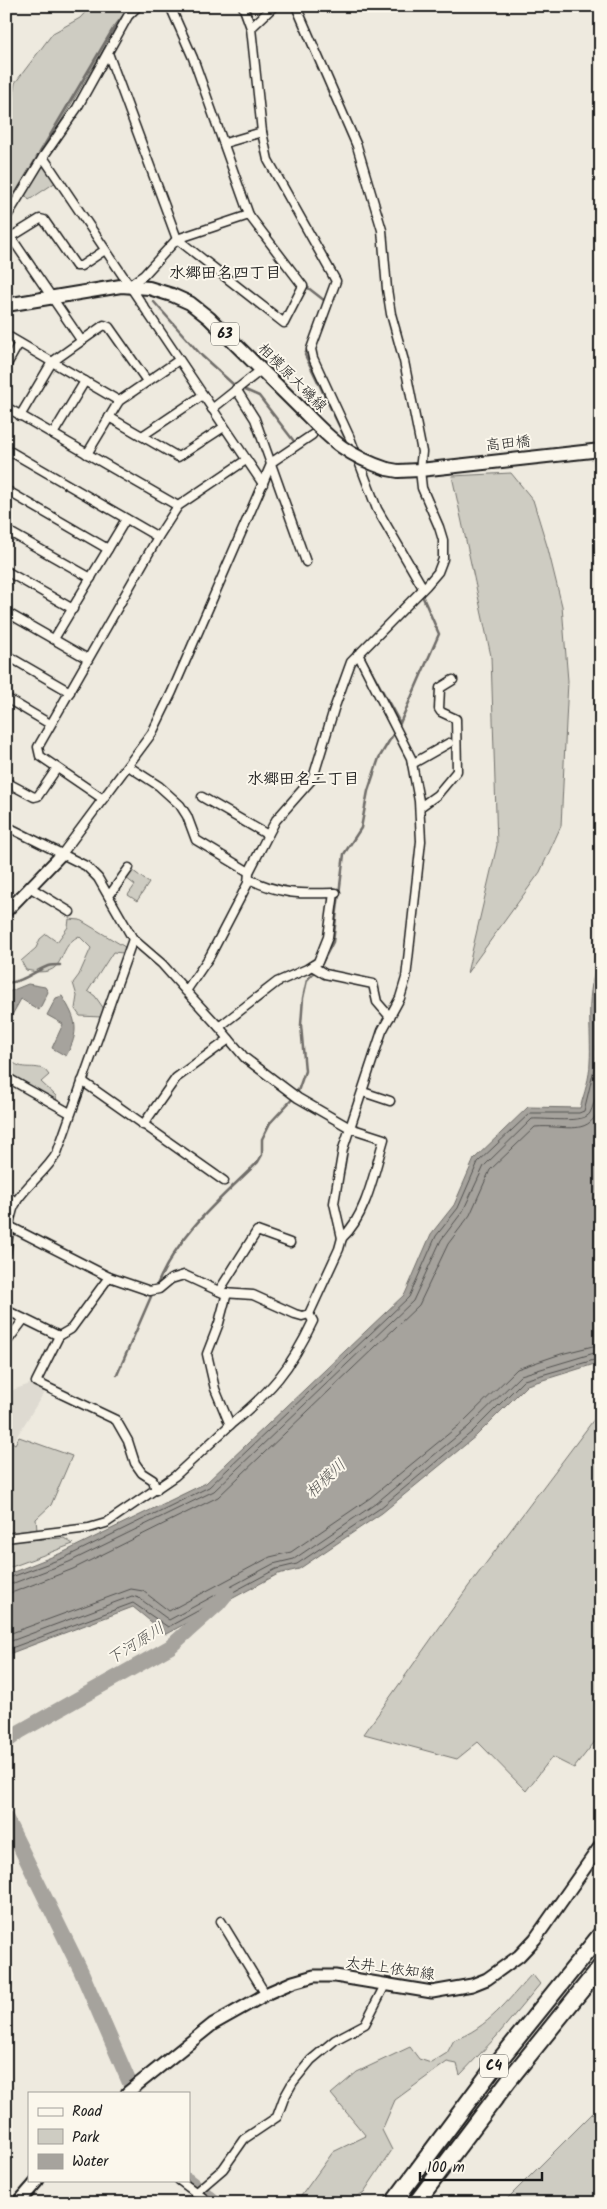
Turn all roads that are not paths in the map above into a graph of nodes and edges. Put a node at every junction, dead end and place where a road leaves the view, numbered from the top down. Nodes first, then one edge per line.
1 (9, 6) edge
2 (138, 6) edge
3 (170, 6) edge
4 (242, 6) edge
5 (274, 6) edge
6 (296, 6) edge
7 (6, 10) edge
8 (251, 28) junction
9 (108, 53) junction
10 (262, 132) junction
11 (225, 143) junction
12 (43, 157) junction
13 (250, 215) junction
14 (6, 218) edge
15 (6, 230) edge
16 (11, 237) junction
17 (177, 239) junction
18 (105, 250) junction
19 (128, 286) junction
20 (51, 297) junction
21 (6, 305) edge
22 (6, 335) edge
23 (81, 340) junction
24 (19, 343) junction
25 (178, 360) junction
26 (52, 362) junction
27 (6, 366) edge
28 (261, 370) junction
29 (85, 381) junction
30 (147, 381) junction
31 (236, 389) junction
32 (202, 395) junction
33 (119, 401) junction
34 (6, 407) edge
35 (212, 409) junction
36 (20, 416) junction
37 (109, 417) junction
38 (224, 427) junction
39 (53, 434) junction
40 (142, 436) junction
41 (312, 436) dead end
42 (6, 449) edge
43 (601, 450) edge
44 (87, 454) junction
45 (246, 460) junction
46 (272, 462) junction
47 (425, 469) junction
48 (263, 484) junction
49 (6, 490) edge
50 (178, 506) junction
51 (126, 519) junction
52 (6, 530) edge
53 (158, 538) junction
54 (108, 549) junction
55 (306, 562) dead end
56 (6, 571) edge
57 (90, 578) junction
58 (423, 588) junction
59 (72, 609) junction
60 (6, 612) edge
61 (54, 640) junction
62 (358, 654) junction
63 (6, 655) edge
64 (88, 659) junction
65 (453, 680) dead end
66 (70, 692) junction
67 (6, 698) edge
68 (50, 724) junction
69 (449, 743) dead end
70 (412, 764) junction
71 (128, 766) junction
72 (57, 768) junction
73 (6, 782) edge
74 (202, 797) dead end
75 (103, 799) junction
76 (420, 807) junction
77 (6, 826) edge
78 (268, 835) junction
79 (62, 854) junction
80 (129, 868) dead end
81 (249, 876) junction
82 (31, 888) junction
83 (108, 896) junction
84 (6, 912) edge
85 (70, 912) dead end
86 (133, 938) junction
87 (313, 967) junction
88 (186, 991) junction
89 (390, 1016) junction
90 (220, 1027) junction
91 (229, 1039) junction
92 (6, 1077) edge
93 (82, 1081) junction
94 (363, 1092) junction
95 (390, 1101) dead end
96 (70, 1113) junction
97 (143, 1125) junction
98 (350, 1128) junction
99 (224, 1181) dead end
100 (6, 1194) edge
101 (16, 1202) junction
102 (9, 1226) junction
103 (342, 1238) junction
104 (290, 1243) dead end
105 (6, 1253) edge
106 (109, 1277) junction
107 (223, 1292) junction
108 (6, 1310) edge
109 (310, 1314) junction
110 (24, 1319) junction
111 (59, 1336) junction
112 (6, 1343) edge
113 (230, 1426) junction
114 (156, 1490) junction
115 (6, 1538) edge
116 (601, 1846) edge
117 (221, 1921) dead end
118 (601, 1934) edge
119 (601, 1966) edge
120 (385, 1985) junction
121 (266, 1995) junction
122 (128, 2092) edge
123 (36, 2182) edge
124 (182, 2182) edge
125 (196, 2193) junction
126 (18, 2203) edge
127 (210, 2203) edge
128 (393, 2203) edge
129 (416, 2203) edge

1 - 7 street
2 - 9 street
3 - 11 street
4 - 8 street
5 - 8 street
6 - 47 street
8 - 10 street
9 - 12 street
9 - 17 street
10 - 11 street
10 - 58 street
11 - 13 street
12 - 14 street
12 - 18 street
13 - 17 street
13 - 17 street
15 - 16 street
16 - 18 street
16 - 20 street
17 - 19 street
18 - 19 street
19 - 20 main road, 相模原大磯線 / 63
19 - 25 street
19 - 28 main road, 相模原大磯線 / 63
20 - 21 main road, 相模原大磯線 / 63
20 - 23 street
22 - 24 street
23 - 26 street
23 - 30 street
24 - 26 street
24 - 27 street
25 - 30 street
25 - 32 street
26 - 29 street
26 - 36 street
28 - 31 street
28 - 47 main road, 相模原大磯線 / 63, bridge
29 - 33 street
29 - 39 street
30 - 33 street
31 - 35 street
31 - 46 street
32 - 35 street
32 - 40 street
33 - 37 street
34 - 36 street
35 - 38 street
36 - 39 street
37 - 40 street
37 - 44 street
38 - 40 street
38 - 45 street
39 - 44 street
41 - 46 street
42 - 51 street
43 - 47 main road, 高田橋 / 63
44 - 50 street
45 - 48 street
45 - 50 street
46 - 48 street
46 - 55 street
47 - 58 street
48 - 71 street
49 - 54 street
50 - 53 street
51 - 53 street
51 - 54 street
52 - 57 street
53 - 64 street
54 - 57 street
56 - 59 street
57 - 59 street
58 - 62 street
59 - 61 street
60 - 61 street
61 - 64 street
62 - 70 street
62 - 78 street
63 - 66 street
64 - 66 street
65 - 76 street
66 - 68 street
67 - 68 street
68 - 72 street
69 - 70 street
70 - 76 street
71 - 75 street
71 - 81 street
72 - 73 street
72 - 75 street
74 - 78 street
75 - 79 street
76 - 89 street
77 - 79 street
78 - 81 street
79 - 82 street
79 - 83 street
80 - 83 street
81 - 87 street
81 - 88 street
82 - 84 street
82 - 85 street
83 - 86 street
86 - 88 street
86 - 93 street
87 - 89 street
87 - 90 street
88 - 90 street
89 - 94 street
90 - 91 street
91 - 97 street
91 - 98 street
92 - 96 street
93 - 96 street
93 - 97 street
94 - 95 street
94 - 98 street
96 - 101 street
97 - 99 street
98 - 103 street
98 - 103 street
100 - 101 street
101 - 102 street
102 - 105 street
102 - 106 street
103 - 109 street
104 - 107 street
106 - 107 street
106 - 111 street
107 - 109 street
107 - 113 street
108 - 110 street
109 - 113 street
110 - 111 street
110 - 112 street
111 - 114 street
113 - 114 street
114 - 115 street
116 - 120 main road, 太井上依知線
117 - 121 street
118 - 128 highway, C4
119 - 129 highway, C4
120 - 121 main road, 太井上依知線
120 - 125 street
121 - 122 main road, 太井上依知線
123 - 126 main road
124 - 125 street
125 - 127 street

